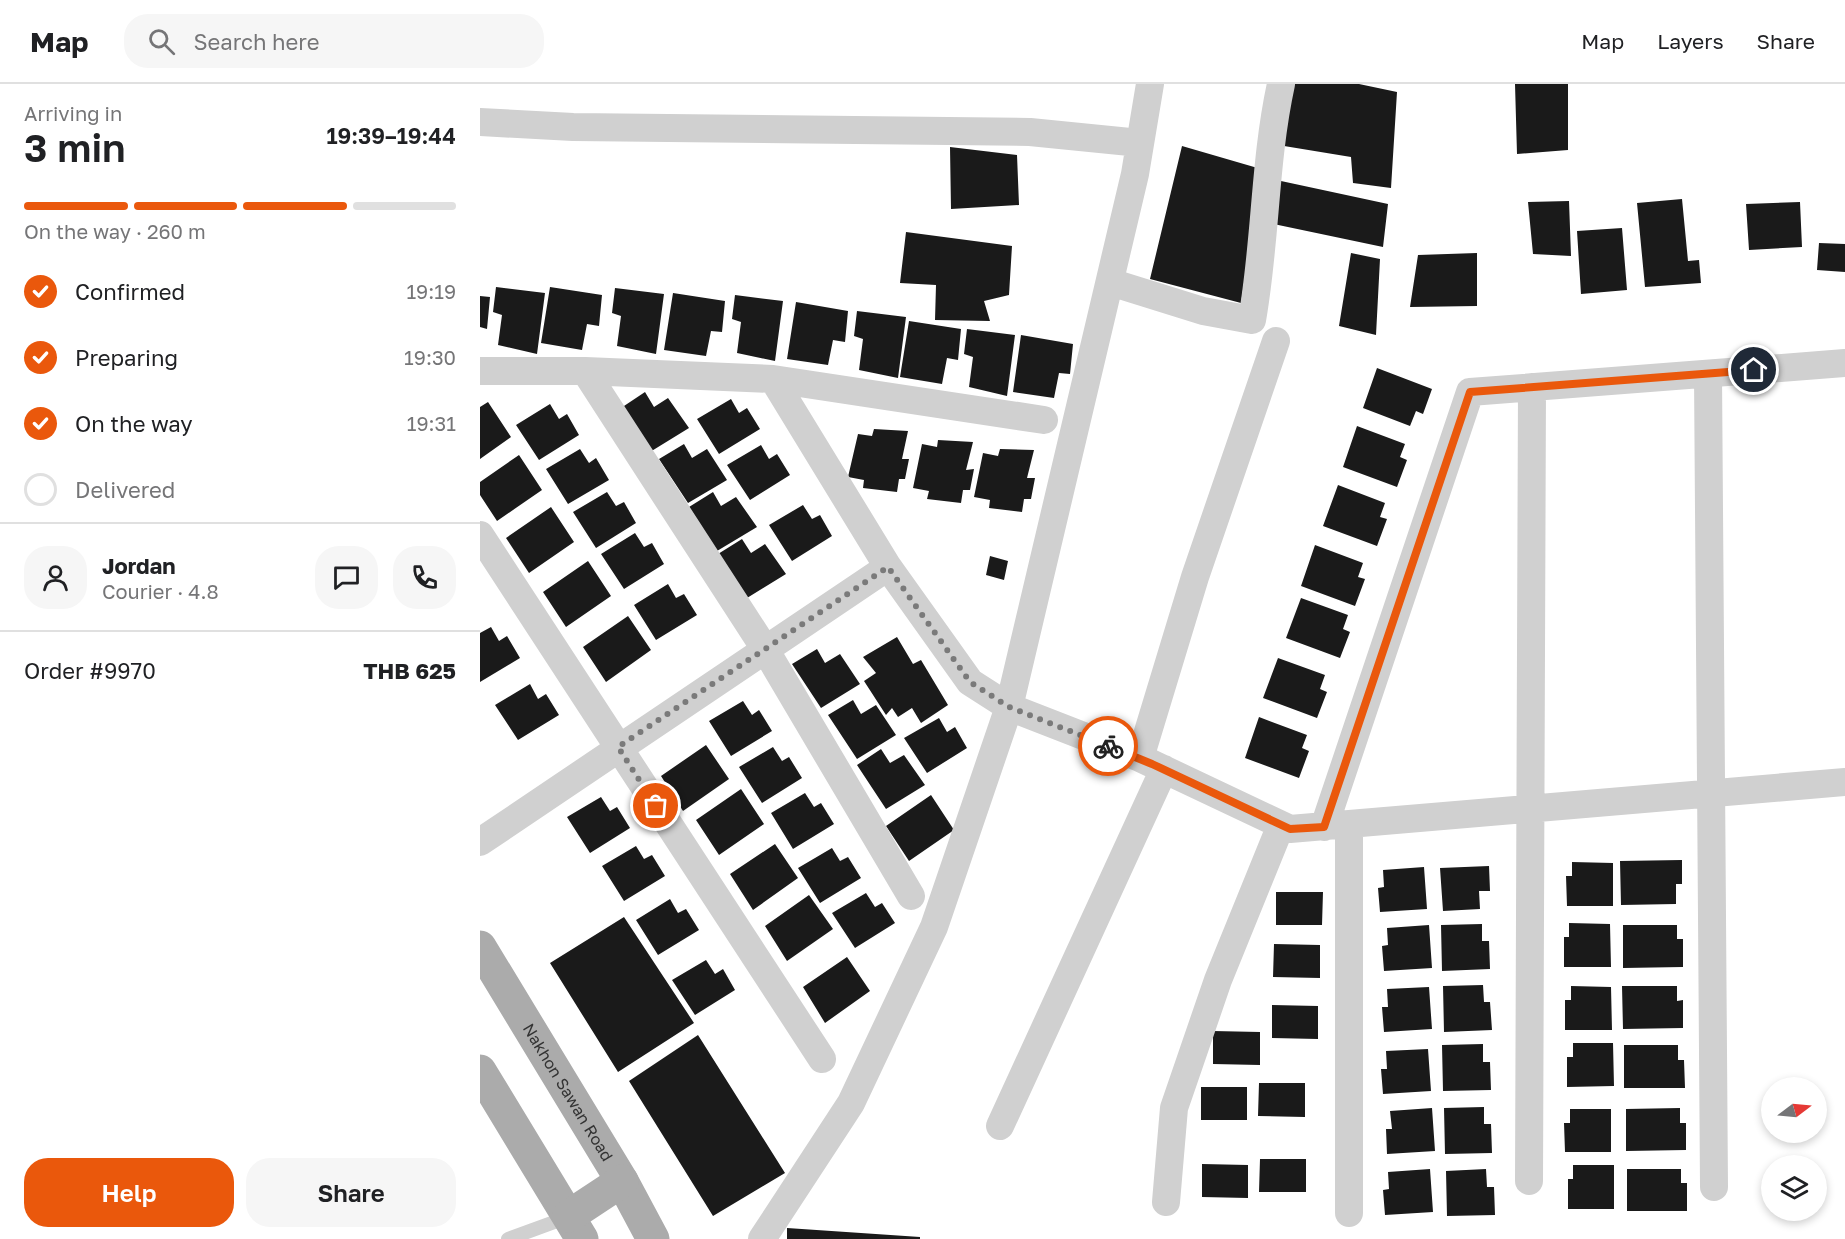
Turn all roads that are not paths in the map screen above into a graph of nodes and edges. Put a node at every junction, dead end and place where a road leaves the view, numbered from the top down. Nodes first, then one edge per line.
1 (1150, 84) edge
2 (1281, 84) edge
3 (480, 122) edge
4 (1140, 143) junction
5 (1110, 282) junction
6 (1276, 341) dead end
7 (1845, 363) edge
8 (480, 371) edge
9 (585, 371) junction
10 (1708, 374) junction
11 (773, 379) junction
12 (1532, 387) junction
13 (1044, 420) dead end
14 (480, 535) edge
15 (888, 567) junction
16 (765, 649) junction
17 (1009, 707) junction
18 (618, 747) junction
19 (1152, 764) junction
20 (1845, 782) edge
21 (1712, 793) junction
22 (1529, 808) junction
23 (1281, 825) junction
24 (1337, 825) junction
25 (480, 842) edge
26 (911, 896) dead end
27 (480, 947) edge
28 (822, 1059) dead end
29 (480, 1071) edge
30 (1000, 1126) dead end
31 (622, 1181) junction
32 (1529, 1181) dead end
33 (1714, 1187) dead end
34 (1166, 1202) dead end
35 (1349, 1213) dead end
36 (575, 1228) edge
37 (508, 1239) edge
38 (653, 1239) edge
39 (762, 1239) edge

1 - 4 street
2 - 5 street
3 - 4 street
4 - 5 street
5 - 17 street
6 - 19 street
7 - 10 street
8 - 9 street
9 - 11 street
9 - 16 street
10 - 12 street
10 - 21 street
11 - 13 street
11 - 15 street
12 - 22 street
12 - 24 street
14 - 18 street
15 - 16 street
15 - 17 street
16 - 18 street
16 - 26 street
17 - 19 street
17 - 39 street
18 - 25 street
18 - 28 street
19 - 23 street
19 - 30 street
20 - 21 street
21 - 22 street
21 - 33 street
22 - 24 street
22 - 32 street
23 - 24 street
23 - 34 street
24 - 35 street
27 - 31 main road, Nakhon Sawan Road
29 - 36 main road
31 - 36 main road
31 - 38 main road, Nakhon Sawan Road
36 - 37 lane

